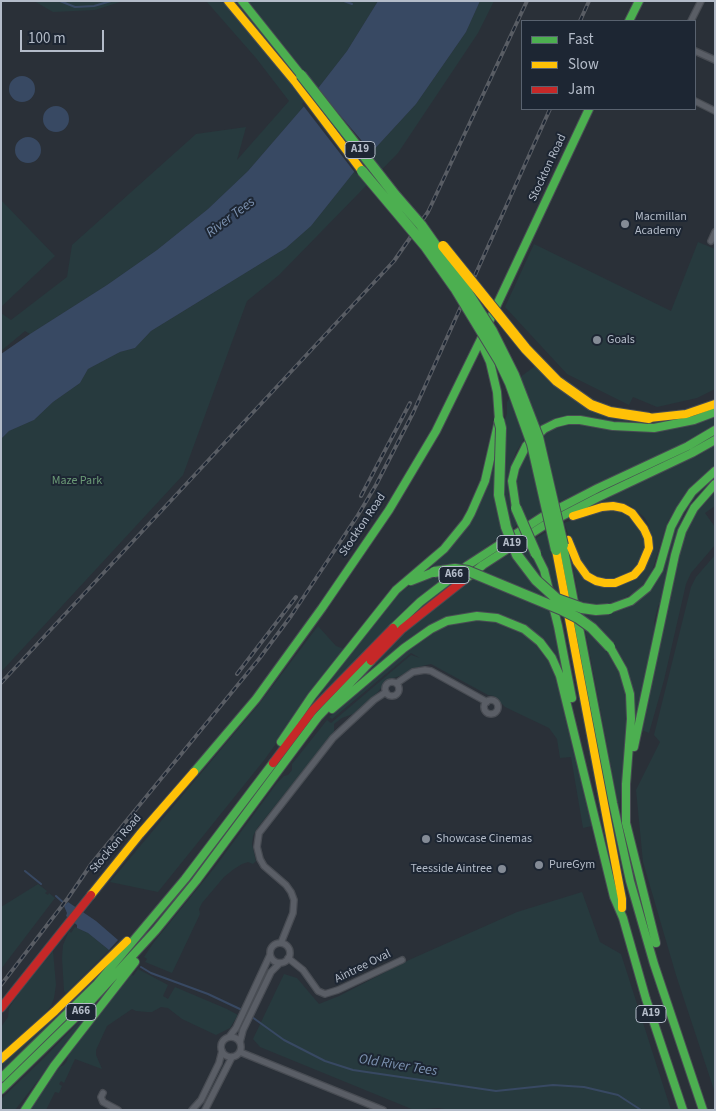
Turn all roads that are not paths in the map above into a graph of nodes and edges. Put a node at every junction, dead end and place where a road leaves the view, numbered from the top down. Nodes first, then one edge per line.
1 (228, 1) edge
2 (242, 1) edge
3 (638, 1) edge
4 (701, 1) edge
5 (632, 20) edge
6 (692, 20) edge
7 (696, 50) edge
8 (715, 60) edge
9 (696, 102) edge
10 (589, 110) edge
11 (715, 111) edge
12 (421, 225) junction
13 (715, 232) edge
14 (711, 241) dead end
15 (480, 331) junction
16 (715, 404) edge
17 (715, 412) edge
18 (499, 420) junction
19 (715, 430) edge
20 (715, 440) edge
21 (715, 471) edge
22 (715, 484) edge
23 (550, 490) joint
24 (543, 526) junction
25 (562, 545) junction
26 (381, 608) junction
27 (396, 684) junction
28 (386, 692) junction
29 (487, 702) dead end
30 (293, 750) junction
31 (585, 773) junction
32 (627, 773) junction
33 (252, 792) junction
34 (635, 863) junction
35 (623, 918) junction
36 (152, 919) junction
37 (644, 926) junction
38 (156, 930) junction
39 (281, 943) junction
40 (270, 955) junction
41 (288, 958) junction
42 (402, 960) dead end
43 (280, 963) junction
44 (668, 1005) junction
45 (1, 1008) edge
46 (229, 1037) junction
47 (240, 1042) junction
48 (222, 1051) junction
49 (240, 1052) junction
50 (232, 1057) junction
51 (1, 1059) edge
52 (1, 1078) edge
53 (41, 1084) junction
54 (1, 1090) edge
55 (103, 1093) dead end
56 (18, 1110) edge
57 (24, 1110) edge
58 (118, 1110) edge
59 (192, 1110) edge
60 (205, 1110) edge
61 (383, 1110) edge
62 (683, 1110) edge
63 (703, 1110) edge

1 - 15 main road, A19, bridge
2 - 12 main road, A19, bridge
3 - 5 main road
4 - 6 street
7 - 8 street
9 - 11 street
10 - 45 main road, Stockton Road
12 - 16 main road, bridge
12 - 23 main road, A19, bridge
13 - 14 street
15 - 18 main road, A19
15 - 25 main road, A19, bridge
17 - 31 main road, A66, bridge
18 - 21 main road, A19, bridge
18 - 26 main road, A19
19 - 33 main road, A66
20 - 24 main road, A66
22 - 32 main road, A19
23 - 25 main road, A66, bridge
24 - 25 main road, A66
24 - 30 main road, A66
25 - 35 main road, A19
25 - 37 main road, A19
26 - 32 main road, A19, bridge
26 - 33 main road, A19
27 - 28 street
27 - 28 street
27 - 29 street
28 - 39 street
30 - 31 main road, A66
30 - 38 main road, A66
31 - 35 main road, A66
32 - 34 main road, A19
33 - 36 main road, A66
34 - 37 main road, A19
34 - 44 main road, A19
35 - 62 main road, A19
36 - 51 main road, A66
36 - 52 main road, A66
37 - 44 main road, A19
38 - 53 main road, A66
38 - 54 main road, A66
39 - 40 street
39 - 41 street
40 - 43 street
40 - 46 street
41 - 42 street, Aintree Oval
41 - 43 street
43 - 47 street
44 - 63 main road, A19
46 - 47 street
46 - 48 street
47 - 49 street
48 - 50 street
48 - 59 street
49 - 50 street
49 - 61 street
50 - 60 street
53 - 56 main road, A66
53 - 57 main road
55 - 58 street

